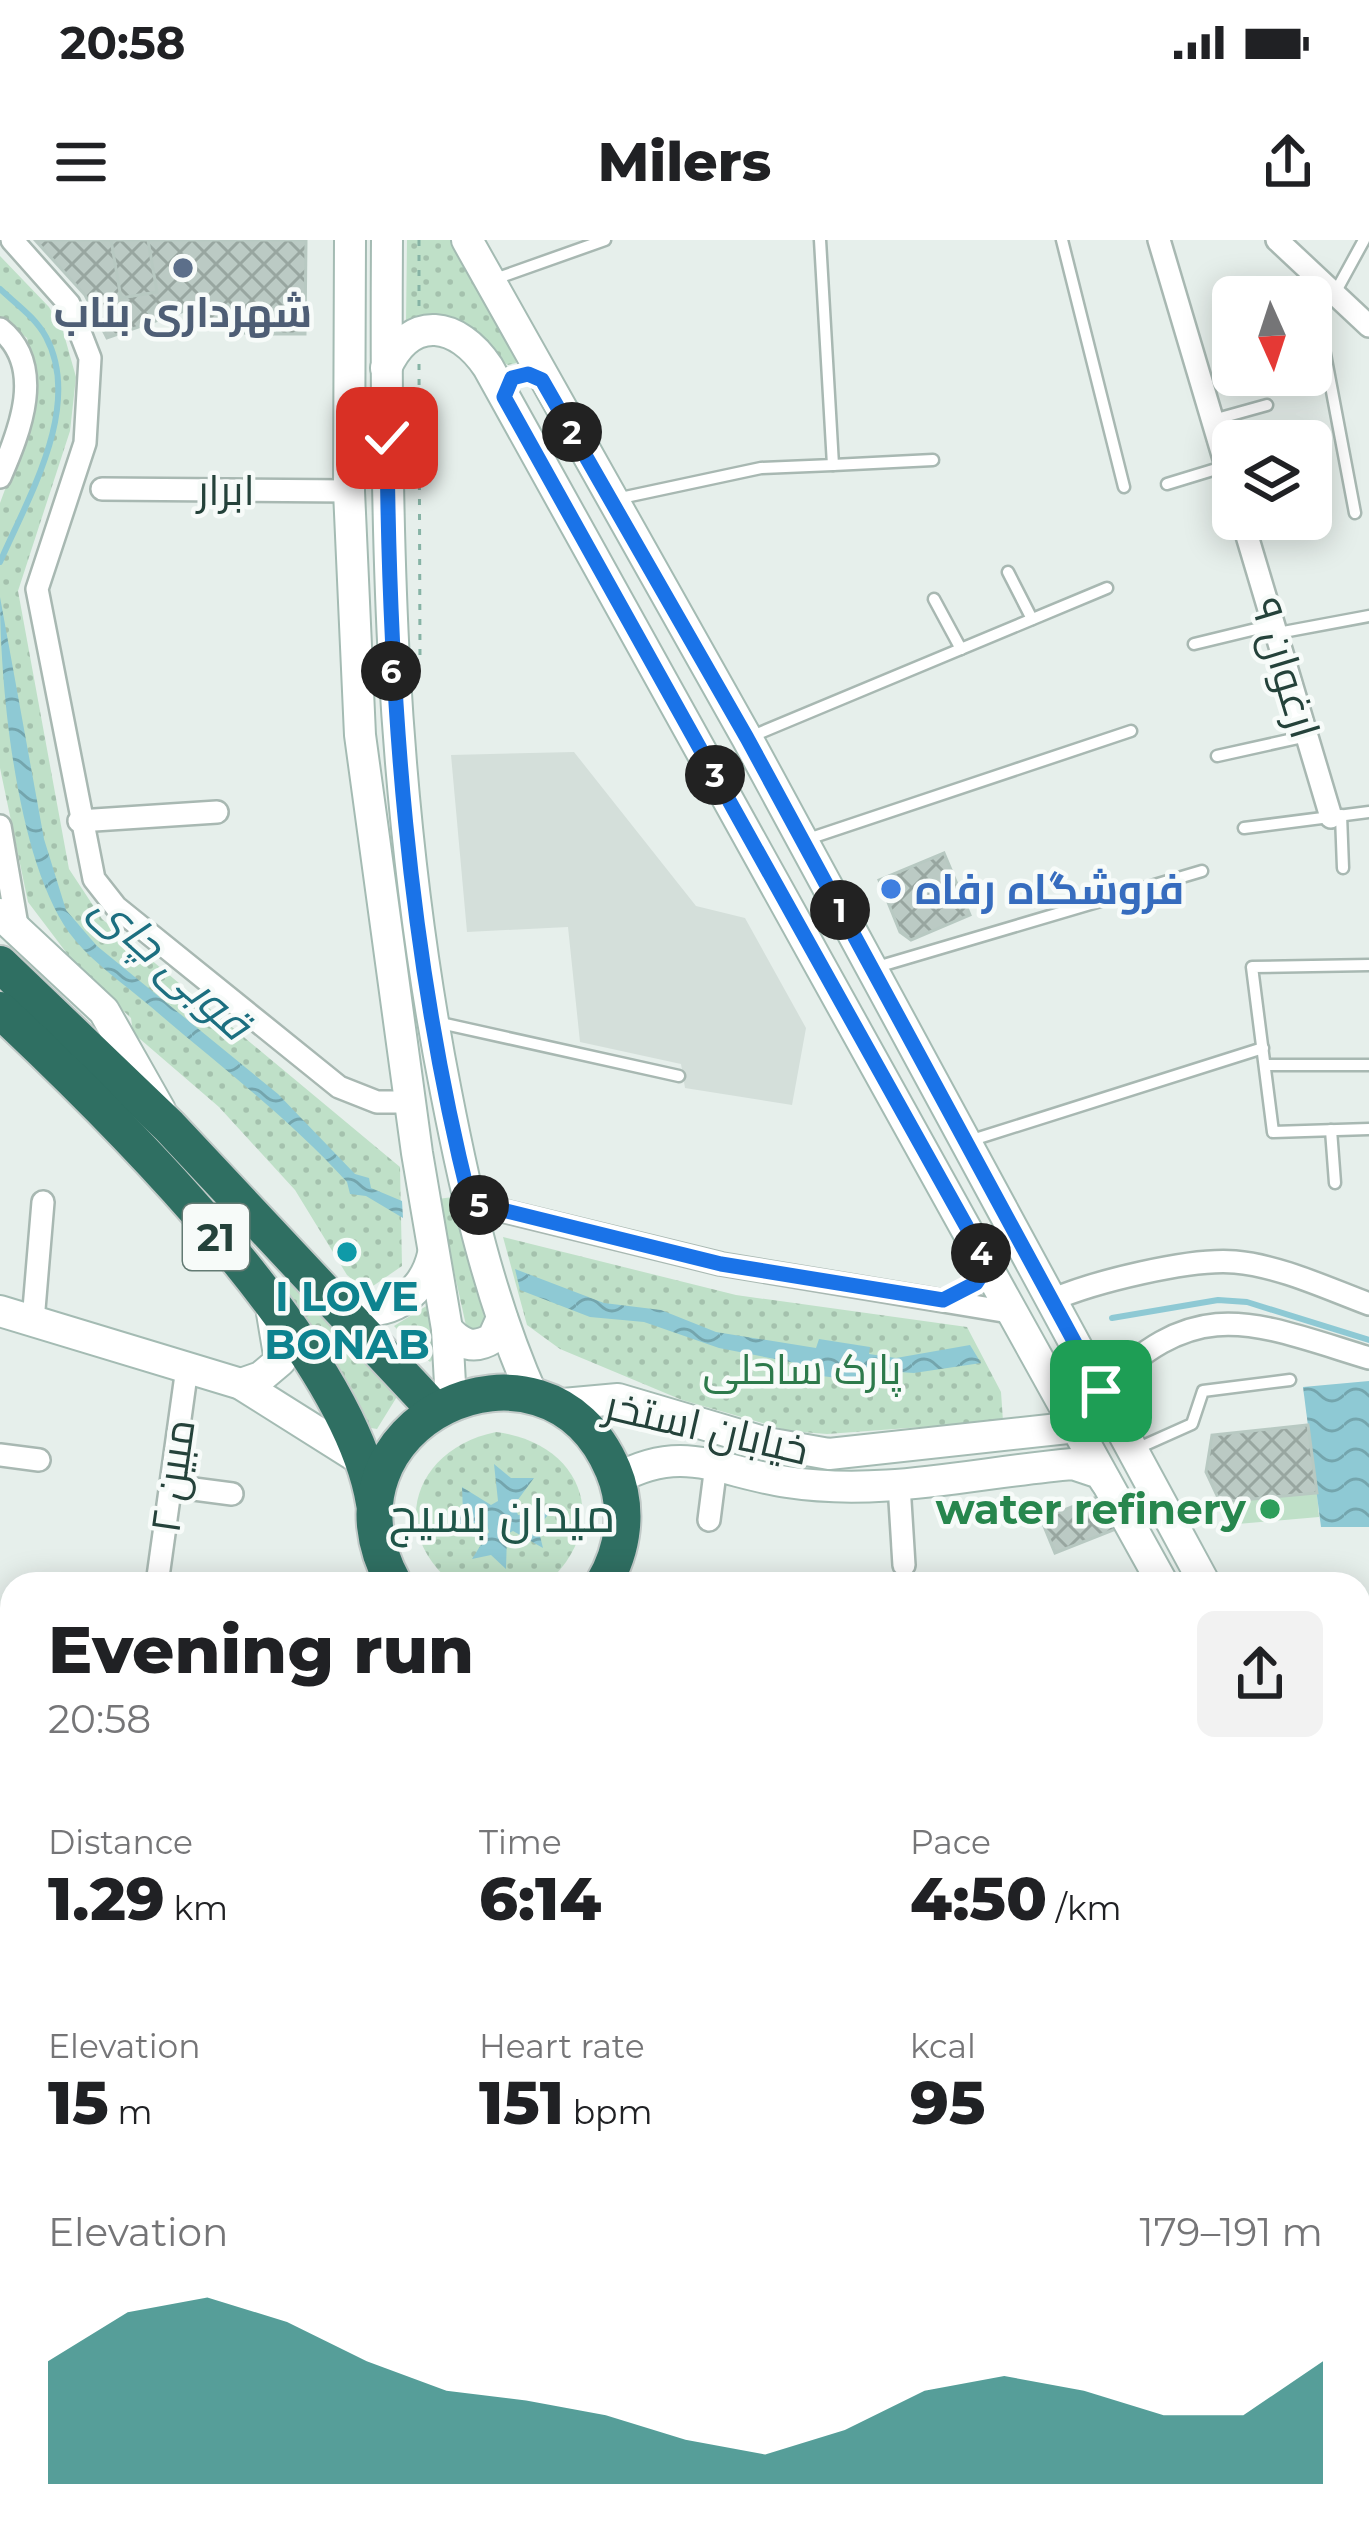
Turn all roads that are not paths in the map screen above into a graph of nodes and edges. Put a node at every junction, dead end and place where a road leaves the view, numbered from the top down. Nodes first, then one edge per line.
1 (12, 240) edge
2 (350, 240) edge
3 (387, 240) edge
4 (467, 240) edge
5 (605, 240) edge
6 (820, 240) edge
7 (1062, 240) edge
8 (1159, 240) edge
9 (1278, 240) edge
10 (1364, 240) edge
11 (1310, 270) junction
12 (490, 281) junction
13 (1336, 292) junction
14 (1369, 326) edge
15 (0, 329) edge
16 (525, 346) junction
17 (488, 367) junction
18 (386, 368) junction
19 (542, 380) junction
20 (504, 397) junction
21 (1267, 405) dead end
22 (1213, 420) joint
23 (933, 460) dead end
24 (833, 466) junction
25 (1212, 470) edge
26 (0, 477) edge
27 (1167, 484) dead end
28 (1124, 487) dead end
29 (102, 489) dead end
30 (349, 491) junction
31 (611, 500) junction
32 (1355, 513) dead end
33 (1248, 540) edge
34 (1008, 572) dead end
35 (1106, 588) dead end
36 (934, 599) dead end
37 (1369, 616) edge
38 (1032, 619) junction
39 (1275, 629) junction
40 (1194, 644) dead end
41 (961, 649) junction
42 (1131, 730) dead end
43 (1306, 736) junction
44 (747, 738) junction
45 (1217, 756) dead end
46 (217, 812) dead end
47 (1369, 812) edge
48 (1336, 816) junction
49 (80, 821) junction
50 (0, 826) edge
51 (1244, 828) dead end
52 (802, 841) junction
53 (1343, 868) dead end
54 (1202, 871) dead end
55 (9, 923) edge
56 (0, 964) edge
57 (1369, 965) edge
58 (872, 969) junction
59 (0, 1010) edge
60 (432, 1022) junction
61 (1263, 1048) junction
62 (1265, 1065) junction
63 (1369, 1066) edge
64 (679, 1076) dead end
65 (410, 1102) junction
66 (169, 1126) junction
67 (1369, 1129) edge
68 (1331, 1130) junction
69 (966, 1142) junction
70 (1335, 1183) dead end
71 (43, 1202) dead end
72 (470, 1202) junction
73 (434, 1254) junction
74 (295, 1258) junction
75 (988, 1265) junction
76 (264, 1292) junction
77 (333, 1299) junction
78 (943, 1300) junction
79 (1052, 1300) junction
80 (1369, 1304) edge
81 (0, 1311) edge
82 (1015, 1313) junction
83 (502, 1318) junction
84 (33, 1321) junction
85 (447, 1329) junction
86 (1369, 1358) edge
87 (187, 1368) junction
88 (1290, 1380) dead end
89 (241, 1384) junction
90 (1101, 1391) junction
91 (543, 1401) junction
92 (443, 1406) junction
93 (1077, 1427) junction
94 (1041, 1432) junction
95 (1133, 1450) junction
96 (0, 1455) edge
97 (39, 1460) dead end
98 (368, 1464) junction
99 (716, 1465) junction
100 (1048, 1466) junction
101 (617, 1480) junction
102 (898, 1485) junction
103 (171, 1486) junction
104 (232, 1495) dead end
105 (1115, 1497) junction
106 (374, 1503) junction
107 (709, 1520) dead end
108 (904, 1565) dead end
109 (159, 1572) edge
110 (389, 1572) edge
111 (611, 1572) edge
112 (1156, 1572) edge
113 (1199, 1572) edge

1 - 49 street
2 - 30 street
3 - 18 street
4 - 12 street
5 - 12 lane
6 - 24 lane
7 - 28 lane
8 - 22 street
9 - 11 street
10 - 13 lane
11 - 13 street
11 - 32 lane
12 - 16 street
13 - 14 street
15 - 26 street
16 - 17 street
16 - 19 street
17 - 18 street
17 - 20 street
18 - 60 street
19 - 20 street
19 - 31 street
20 - 75 street
21 - 22 lane
23 - 24 lane
24 - 31 lane
25 - 27 lane
29 - 30 street, ابرار
30 - 65 street
31 - 44 street
33 - 39 street, ارغوان ۹
34 - 38 lane
35 - 38 lane
36 - 41 lane
37 - 39 lane
38 - 41 lane
39 - 40 lane
39 - 43 street, ارغوان ۹
41 - 44 lane
42 - 52 lane
43 - 45 lane
43 - 48 street, ارغوان ۹
44 - 52 street
46 - 49 street
47 - 48 lane
48 - 51 lane
48 - 53 lane
49 - 65 street
50 - 55 street
52 - 58 street
54 - 58 lane
55 - 66 street, 21
56 - 66 highway, 21
57 - 61 lane
58 - 69 street
59 - 76 highway, 21
60 - 64 lane
60 - 72 street
61 - 62 lane
61 - 69 lane
62 - 63 lane
62 - 68 lane
65 - 73 street
66 - 74 highway, 21
67 - 68 lane
68 - 70 lane
69 - 79 street
71 - 84 street
72 - 78 street
72 - 83 street
73 - 77 street
73 - 85 street
74 - 76 highway
74 - 77 highway, 21
75 - 78 street
75 - 82 street
76 - 89 street
76 - 98 highway, 21
77 - 92 highway, 21
78 - 82 street
79 - 80 street
79 - 90 street
81 - 84 street
82 - 93 street
83 - 85 street
83 - 91 street
84 - 87 street
85 - 92 street
86 - 90 street
87 - 89 street
87 - 103 street, مبین ۲
88 - 95 lane
89 - 98 street
90 - 95 street
91 - 92 highway
91 - 94 street, خیابان استخر
91 - 101 highway
92 - 106 highway
93 - 94 street, خیابان استخر
93 - 105 street
94 - 100 street
95 - 113 street
96 - 97 street
98 - 106 highway, 21
99 - 101 street, خیابان استخر
99 - 102 street, خیابان استخر
99 - 107 street
100 - 102 street, خیابان استخر
100 - 105 street, خیابان استخر
101 - 111 highway
102 - 108 street
103 - 104 street
103 - 109 street, مبین ۲
105 - 112 street
106 - 110 highway, 21

